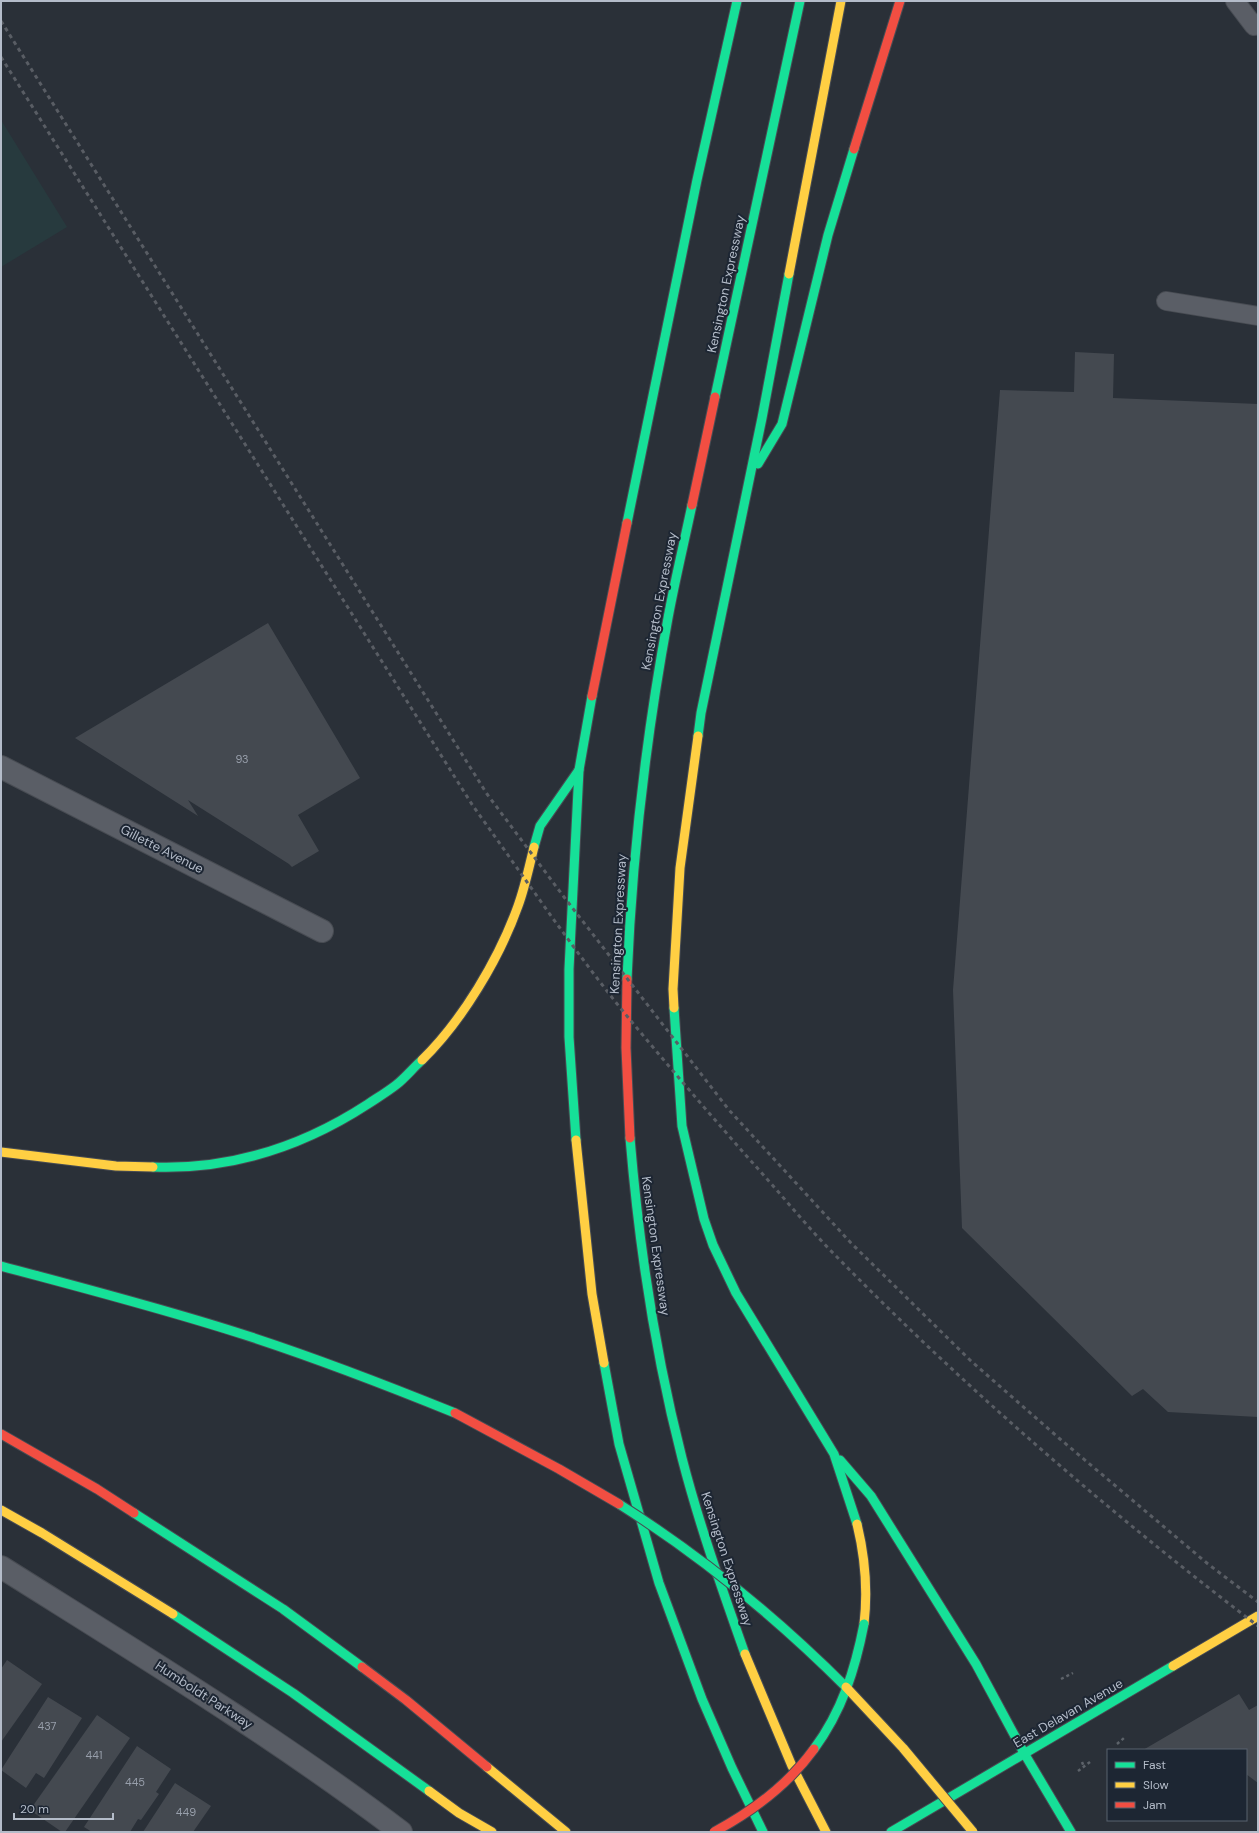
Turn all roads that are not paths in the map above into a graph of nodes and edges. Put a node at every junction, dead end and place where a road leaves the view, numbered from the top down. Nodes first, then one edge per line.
1 (736, 1) edge
2 (800, 1) edge
3 (841, 1) edge
4 (900, 1) edge
5 (1235, 1) edge
6 (1258, 23) edge
7 (1166, 301) dead end
8 (1258, 316) edge
9 (749, 481) junction
10 (1, 767) edge
11 (579, 770) junction
12 (322, 931) dead end
13 (1, 1152) edge
14 (1, 1266) edge
15 (1, 1434) edge
16 (834, 1454) junction
17 (1, 1510) edge
18 (1, 1567) edge
19 (1258, 1616) edge
20 (1024, 1753) junction
21 (400, 1832) edge
22 (492, 1832) edge
23 (566, 1832) edge
24 (714, 1832) edge
25 (763, 1832) edge
26 (826, 1832) edge
27 (891, 1832) edge
28 (973, 1832) edge
29 (1071, 1832) edge

1 - 11 main road
2 - 26 main road, Kensington Expressway
3 - 9 main road
4 - 9 main road
5 - 6 lane
7 - 8 lane
9 - 16 main road
10 - 12 street, Gillette Avenue
11 - 13 main road
11 - 25 main road
14 - 28 main road, bridge
15 - 23 main road
16 - 20 main road
16 - 24 main road, bridge
17 - 22 main road
18 - 21 street, Humboldt Parkway
19 - 20 main road, East Delavan Avenue
20 - 27 main road, East Delavan Avenue
20 - 29 main road

